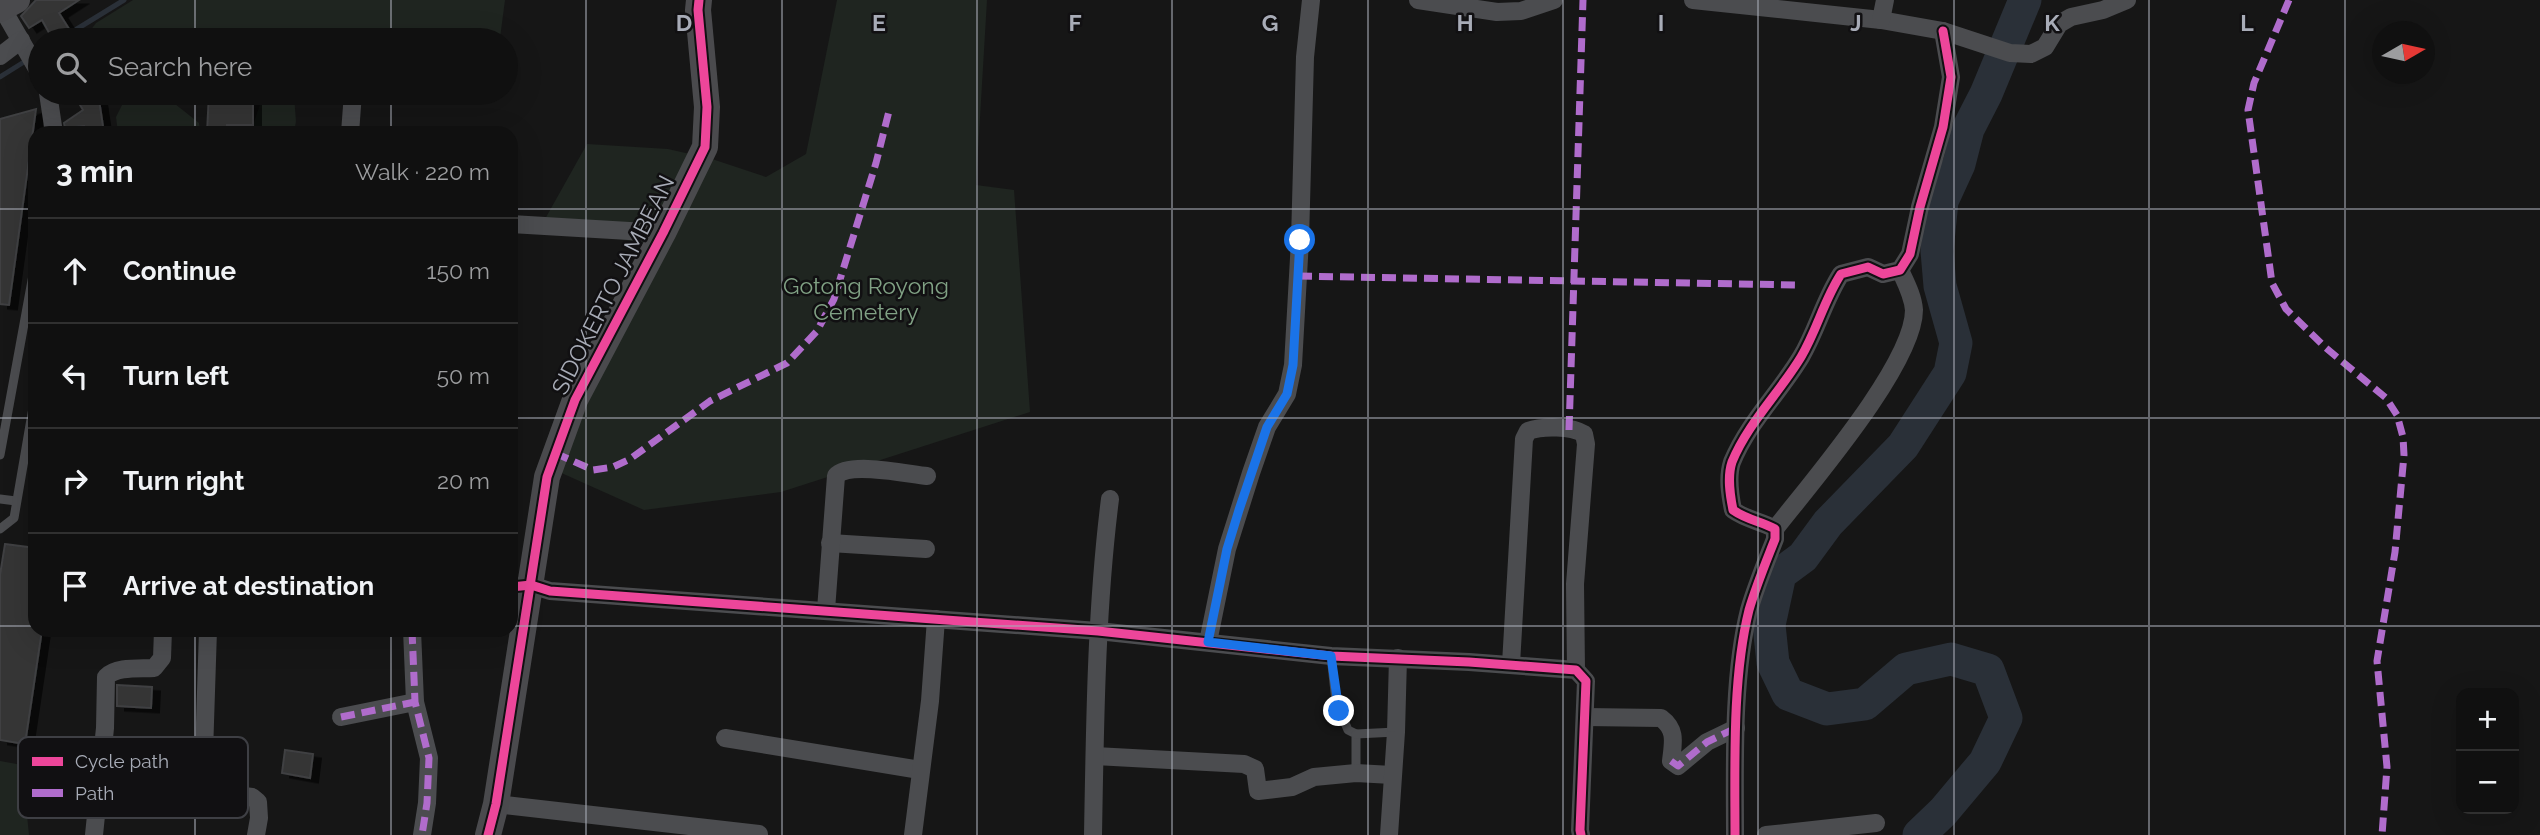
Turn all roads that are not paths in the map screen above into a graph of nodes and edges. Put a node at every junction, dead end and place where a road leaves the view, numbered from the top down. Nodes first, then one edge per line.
1 (699, 0) edge
2 (1311, 0) edge
3 (1418, 0) edge
4 (1554, 0) edge
5 (1693, 0) edge
6 (1885, 0) edge
7 (2127, 0) edge
8 (5, 4) edge
9 (1881, 20) junction
10 (1944, 31) junction
11 (28, 51) edge
12 (0, 56) edge
13 (28, 57) edge
14 (50, 105) edge
15 (352, 105) edge
16 (53, 126) edge
17 (350, 126) edge
18 (518, 224) edge
19 (663, 233) junction
20 (1900, 270) junction
21 (28, 302) edge
22 (28, 435) edge
23 (0, 455) edge
24 (926, 476) dead end
25 (0, 499) edge
26 (1110, 499) dead end
27 (16, 501) junction
28 (0, 516) edge
29 (14, 518) junction
30 (0, 529) edge
31 (1775, 529) junction
32 (831, 543) junction
33 (926, 549) dead end
34 (521, 586) edge
35 (826, 610) junction
36 (518, 612) edge
37 (936, 619) junction
38 (1098, 631) junction
39 (163, 637) edge
40 (208, 637) edge
41 (412, 637) edge
42 (515, 637) edge
43 (1208, 642) junction
44 (1331, 656) junction
45 (1398, 658) junction
46 (1511, 664) junction
47 (1576, 670) junction
48 (415, 702) junction
49 (341, 717) dead end
50 (1585, 717) junction
51 (1736, 728) junction
52 (1396, 732) junction
53 (1356, 733) junction
54 (104, 737) edge
55 (205, 737) edge
56 (725, 738) dead end
57 (1095, 756) junction
58 (920, 770) junction
59 (1356, 773) junction
60 (1392, 775) junction
61 (248, 796) edge
62 (496, 804) junction
63 (1876, 823) dead end
64 (759, 834) edge
65 (256, 835) edge
66 (422, 835) edge
67 (488, 835) edge
68 (913, 835) edge
69 (1093, 835) edge
70 (1389, 835) edge
71 (1581, 835) edge
72 (1735, 835) edge
73 (1766, 835) edge

1 - 19 street, SIDOKERTO JAMBEAN
2 - 43 street
3 - 4 street
5 - 9 street
6 - 9 street
7 - 10 street
8 - 11 street
9 - 10 street
10 - 20 street
12 - 13 street
14 - 16 street
15 - 17 street
18 - 19 street
19 - 34 street, SIDOKERTO JAMBEAN
20 - 31 street
20 - 31 street
21 - 23 lane
22 - 27 lane
24 - 32 street
25 - 27 lane
26 - 38 street
27 - 29 lane
28 - 29 lane
29 - 30 lane
31 - 51 street
32 - 33 street
32 - 35 street
34 - 35 street
34 - 36 street, SIDOKERTO JAMBEAN
35 - 37 street
37 - 38 street
37 - 58 street
38 - 43 street
38 - 57 street
39 - 54 street
40 - 55 street
41 - 48 street
42 - 62 street, SIDOKERTO JAMBEAN
43 - 44 street
44 - 45 street
44 - 53 lane
45 - 46 street
45 - 52 street
46 - 47 street
46 - 47 street
47 - 50 street
48 - 49 street
48 - 66 street
50 - 51 street
50 - 71 street
51 - 72 street
52 - 53 lane
52 - 60 street
53 - 59 lane
56 - 58 street
57 - 59 street
57 - 69 street
58 - 68 street
59 - 60 street
60 - 70 street
61 - 65 street
62 - 64 street
62 - 67 street, SIDOKERTO JAMBEAN
63 - 73 street

